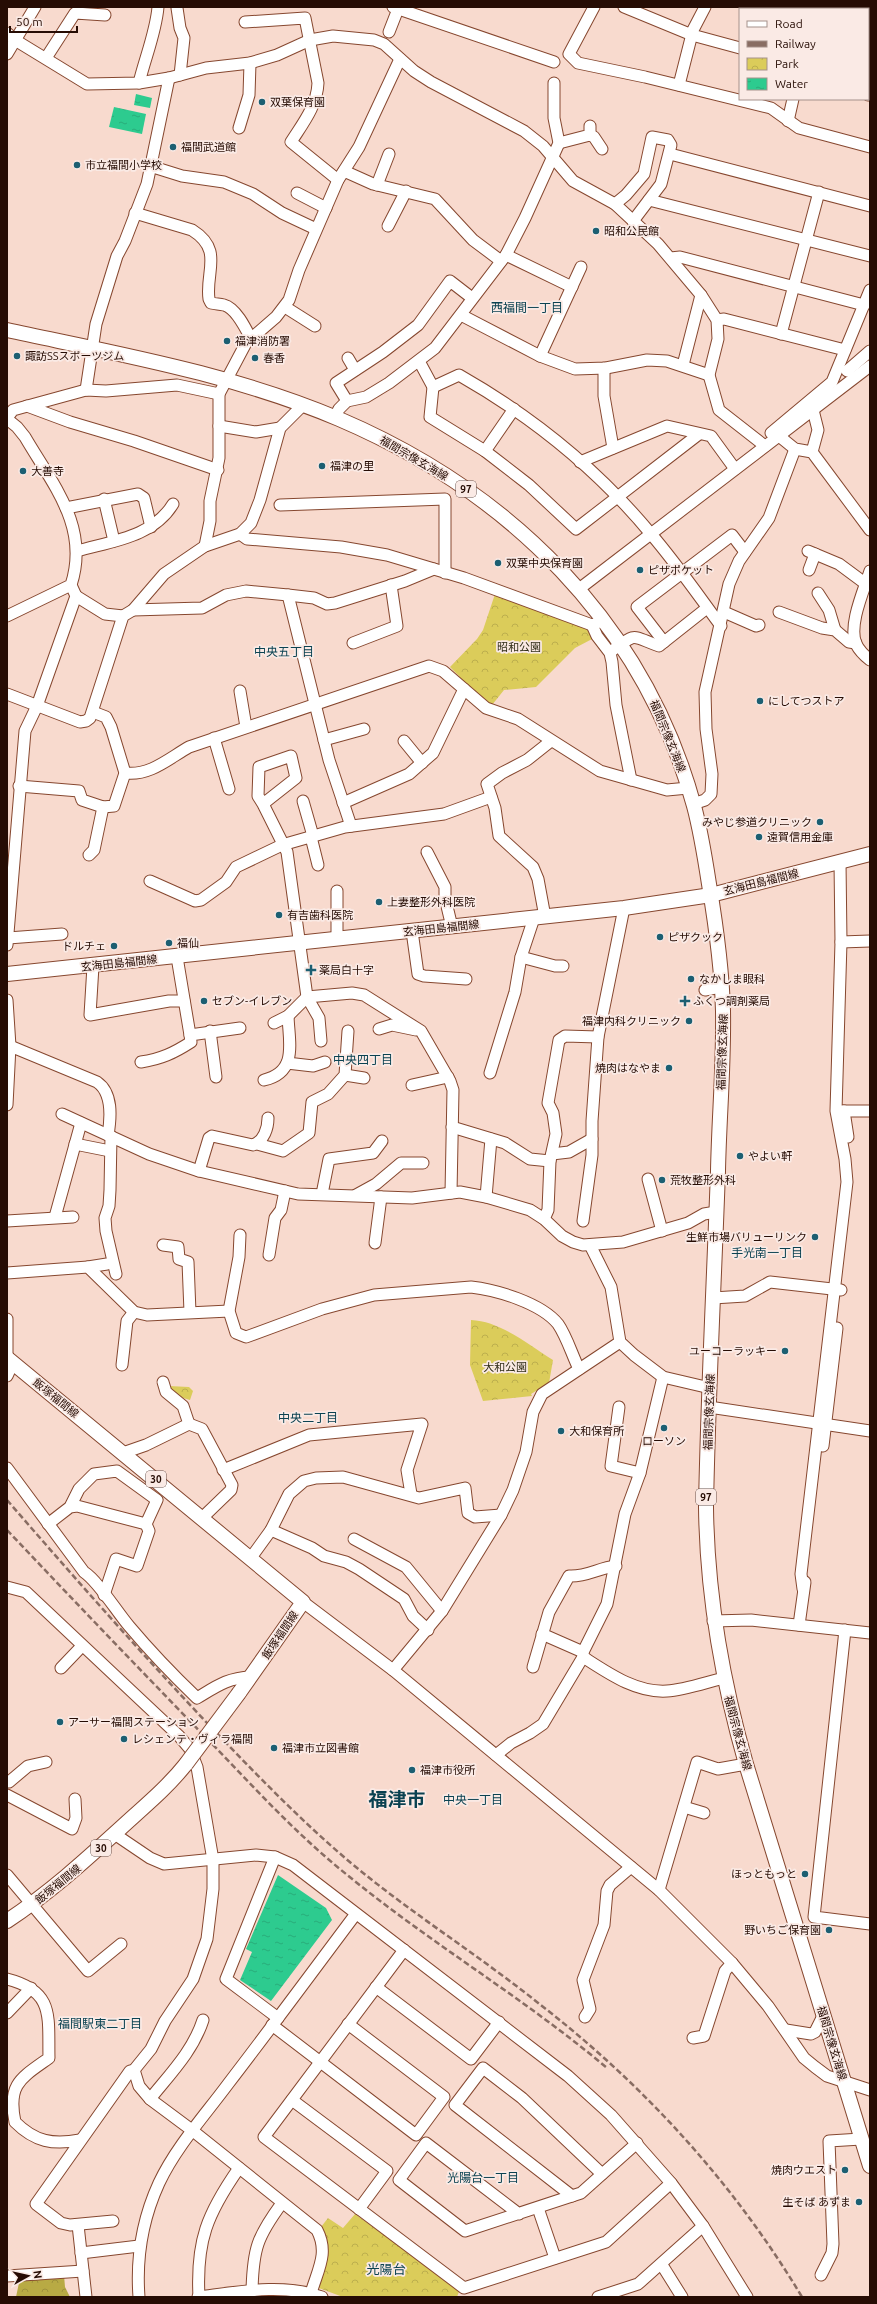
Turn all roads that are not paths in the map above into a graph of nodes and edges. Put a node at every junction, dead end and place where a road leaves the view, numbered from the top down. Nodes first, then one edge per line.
1 (34, 7) edge
2 (158, 7) edge
3 (594, 7) edge
4 (624, 7) edge
5 (705, 7) edge
6 (177, 8) edge
7 (395, 8) edge
8 (648, 12) edge
9 (105, 15) dead end
10 (245, 22) dead end
11 (389, 32) dead end
12 (692, 35) junction
13 (11, 36) edge
14 (310, 40) junction
15 (739, 48) edge
16 (7, 54) edge
17 (46, 58) junction
18 (400, 59) junction
19 (554, 62) dead end
20 (250, 63) junction
21 (175, 77) junction
22 (139, 83) junction
23 (554, 83) dead end
24 (679, 86) junction
25 (793, 100) edge
26 (788, 121) junction
27 (239, 128) dead end
28 (558, 142) junction
29 (870, 147) edge
30 (602, 149) dead end
31 (389, 154) dead end
32 (670, 154) junction
33 (551, 156) junction
34 (150, 166) junction
35 (341, 175) junction
36 (377, 185) junction
37 (406, 191) junction
38 (297, 192) dead end
39 (819, 192) junction
40 (649, 200) junction
41 (615, 204) junction
42 (870, 206) edge
43 (326, 208) junction
44 (135, 213) junction
45 (633, 221) junction
46 (388, 226) dead end
47 (316, 229) junction
48 (806, 239) junction
49 (870, 256) edge
50 (503, 258) junction
51 (671, 258) junction
52 (581, 267) dead end
53 (572, 287) junction
54 (794, 287) junction
55 (870, 290) edge
56 (701, 295) junction
57 (472, 298) junction
58 (864, 305) junction
59 (285, 307) junction
60 (461, 315) junction
61 (717, 320) junction
62 (315, 326) dead end
63 (7, 330) edge
64 (781, 334) junction
65 (250, 339) junction
66 (91, 348) junction
67 (844, 350) junction
68 (870, 351) edge
69 (540, 356) junction
70 (348, 358) dead end
71 (419, 361) junction
72 (840, 361) junction
73 (682, 365) junction
74 (870, 366) edge
75 (604, 368) junction
76 (355, 370) junction
77 (709, 375) junction
78 (858, 375) edge
79 (226, 380) junction
80 (433, 387) junction
81 (86, 390) junction
82 (219, 394) junction
83 (834, 395) junction
84 (347, 401) junction
85 (304, 405) junction
86 (27, 406) junction
87 (514, 409) junction
88 (813, 410) junction
89 (335, 417) junction
90 (7, 419) edge
91 (219, 426) junction
92 (280, 428) junction
93 (699, 434) junction
94 (779, 436) junction
95 (763, 444) junction
96 (612, 448) junction
97 (794, 449) junction
98 (485, 451) junction
99 (812, 452) junction
100 (580, 462) junction
101 (735, 469) junction
102 (218, 470) junction
103 (617, 498) junction
104 (104, 499) junction
105 (173, 504) dead end
106 (280, 505) dead end
107 (66, 508) junction
108 (152, 527) junction
109 (870, 530) edge
110 (240, 534) junction
111 (651, 534) junction
112 (114, 541) junction
113 (205, 546) junction
114 (77, 551) junction
115 (745, 552) junction
116 (434, 569) junction
117 (809, 570) dead end
118 (870, 571) edge
119 (446, 573) junction
120 (681, 573) junction
121 (866, 584) junction
122 (70, 585) junction
123 (391, 585) junction
124 (579, 589) junction
125 (818, 592) dead end
126 (288, 595) junction
127 (76, 596) junction
128 (707, 608) junction
129 (133, 610) junction
130 (724, 612) junction
131 (779, 612) dead end
132 (7, 616) edge
133 (123, 616) junction
134 (598, 622) junction
135 (759, 625) dead end
136 (721, 626) junction
137 (835, 630) junction
138 (664, 642) junction
139 (354, 643) dead end
140 (856, 643) junction
141 (621, 644) junction
142 (610, 653) junction
143 (870, 660) edge
144 (464, 689) junction
145 (240, 691) dead end
146 (7, 694) edge
147 (315, 704) junction
148 (37, 706) junction
149 (93, 712) junction
150 (246, 727) junction
151 (364, 729) dead end
152 (214, 738) junction
153 (324, 740) junction
154 (404, 741) dead end
155 (551, 741) junction
156 (422, 763) junction
157 (125, 773) junction
158 (631, 780) junction
159 (20, 786) junction
160 (688, 788) junction
161 (229, 789) dead end
162 (491, 797) junction
163 (303, 801) dead end
164 (343, 803) junction
165 (263, 804) dead end
166 (693, 804) junction
167 (103, 806) junction
168 (12, 819) edge
169 (351, 826) junction
170 (312, 836) junction
171 (282, 845) junction
172 (427, 852) dead end
173 (870, 854) edge
174 (89, 855) dead end
175 (840, 862) junction
176 (318, 865) dead end
177 (150, 881) dead end
178 (337, 891) dead end
179 (711, 894) junction
180 (8, 903) edge
181 (624, 908) junction
182 (540, 917) junction
183 (452, 927) junction
184 (412, 931) junction
185 (62, 934) dead end
186 (337, 939) junction
187 (7, 941) edge
188 (870, 941) edge
189 (841, 942) junction
190 (299, 944) junction
191 (177, 957) junction
192 (521, 957) junction
193 (92, 966) junction
194 (563, 966) dead end
195 (7, 974) edge
196 (466, 979) dead end
197 (721, 987) junction
198 (705, 990) dead end
199 (307, 997) junction
200 (7, 1000) edge
201 (184, 1001) junction
202 (288, 1016) junction
203 (274, 1023) dead end
204 (240, 1028) dead end
205 (379, 1029) dead end
206 (210, 1031) junction
207 (348, 1031) dead end
208 (421, 1031) junction
209 (190, 1035) junction
210 (598, 1037) junction
211 (321, 1041) dead end
212 (8, 1047) edge
213 (141, 1062) dead end
214 (325, 1062) dead end
215 (287, 1064) junction
216 (490, 1073) dead end
217 (344, 1075) junction
218 (216, 1077) dead end
219 (448, 1077) junction
220 (364, 1078) dead end
221 (264, 1080) dead end
222 (412, 1085) dead end
223 (7, 1105) edge
224 (840, 1111) junction
225 (870, 1111) edge
226 (62, 1114) dead end
227 (268, 1118) dead end
228 (81, 1123) junction
229 (452, 1127) junction
230 (109, 1136) junction
231 (491, 1139) junction
232 (592, 1139) junction
233 (382, 1141) dead end
234 (75, 1144) junction
235 (257, 1144) junction
236 (110, 1150) junction
237 (551, 1157) junction
238 (423, 1163) dead end
239 (199, 1171) junction
240 (648, 1179) dead end
241 (285, 1192) junction
242 (451, 1193) junction
243 (322, 1194) junction
244 (356, 1195) junction
245 (486, 1197) junction
246 (381, 1198) junction
247 (716, 1212) junction
248 (55, 1217) junction
249 (73, 1217) dead end
250 (544, 1219) junction
251 (7, 1221) edge
252 (583, 1221) dead end
253 (662, 1231) junction
254 (240, 1235) dead end
255 (375, 1243) dead end
256 (163, 1245) dead end
257 (590, 1245) junction
258 (269, 1255) dead end
259 (107, 1264) dead end
260 (88, 1267) junction
261 (7, 1273) edge
262 (116, 1274) dead end
263 (838, 1290) junction
264 (713, 1298) junction
265 (229, 1311) junction
266 (134, 1312) junction
267 (190, 1312) junction
268 (7, 1319) edge
269 (620, 1342) junction
270 (9, 1359) edge
271 (122, 1365) dead end
272 (579, 1369) junction
273 (7, 1376) edge
274 (663, 1376) junction
275 (163, 1382) dead end
276 (710, 1388) junction
277 (619, 1407) dead end
278 (709, 1407) junction
279 (189, 1424) junction
280 (822, 1424) junction
281 (870, 1431) edge
282 (123, 1453) junction
283 (7, 1468) edge
284 (223, 1470) junction
285 (640, 1473) junction
286 (411, 1494) junction
287 (70, 1507) junction
288 (501, 1516) junction
289 (202, 1518) junction
290 (48, 1524) junction
291 (146, 1524) junction
292 (271, 1530) junction
293 (354, 1539) dead end
294 (250, 1559) junction
295 (616, 1566) junction
296 (7, 1587) edge
297 (104, 1595) junction
298 (303, 1602) junction
299 (442, 1611) junction
300 (713, 1621) junction
301 (799, 1625) junction
302 (428, 1630) junction
303 (845, 1630) junction
304 (870, 1633) edge
305 (542, 1634) junction
306 (82, 1646) junction
307 (583, 1655) junction
308 (533, 1667) dead end
309 (61, 1668) dead end
310 (393, 1670) junction
311 (251, 1677) junction
312 (724, 1678) junction
313 (496, 1755) junction
314 (46, 1762) dead end
315 (746, 1764) junction
316 (8, 1781) edge
317 (7, 1795) edge
318 (75, 1799) dead end
319 (684, 1807) junction
320 (704, 1813) dead end
321 (116, 1835) junction
322 (274, 1857) junction
323 (213, 1860) junction
324 (631, 1867) junction
325 (7, 1875) edge
326 (659, 1890) junction
327 (31, 1905) junction
328 (355, 1915) junction
329 (7, 1921) edge
330 (870, 1924) edge
331 (121, 1944) dead end
332 (404, 1950) junction
333 (732, 1963) junction
334 (7, 1979) edge
335 (376, 1987) junction
336 (31, 1988) junction
337 (7, 2013) edge
338 (823, 2016) junction
339 (585, 2017) dead end
340 (203, 2020) dead end
341 (275, 2022) junction
342 (499, 2022) junction
343 (348, 2024) junction
344 (786, 2030) junction
345 (693, 2038) dead end
346 (320, 2062) junction
347 (134, 2070) junction
348 (844, 2082) junction
349 (870, 2090) edge
350 (150, 2099) junction
351 (292, 2100) junction
352 (193, 2131) junction
353 (861, 2139) junction
354 (80, 2140) junction
355 (637, 2143) junction
356 (870, 2166) edge
357 (239, 2168) junction
358 (602, 2174) junction
359 (671, 2183) junction
360 (572, 2196) junction
361 (282, 2203) junction
362 (538, 2208) junction
363 (359, 2209) junction
364 (519, 2214) junction
365 (113, 2221) dead end
366 (78, 2225) junction
367 (703, 2226) junction
368 (139, 2246) junction
369 (81, 2252) junction
370 (555, 2258) junction
371 (662, 2265) junction
372 (83, 2271) junction
373 (821, 2275) dead end
374 (7, 2276) edge
375 (252, 2291) junction
376 (311, 2293) junction
377 (86, 2297) edge
378 (139, 2297) edge
379 (198, 2297) edge
380 (322, 2297) edge
381 (598, 2297) edge
382 (682, 2297) edge
383 (747, 2297) edge

1 - 13 street
2 - 22 street
3 - 24 street
4 - 8 street
5 - 12 street
6 - 21 street
7 - 11 street
7 - 19 street
8 - 12 street
9 - 17 street
10 - 14 street
12 - 15 street
12 - 24 street
13 - 16 street
13 - 17 street
14 - 18 street
14 - 20 street
14 - 35 street
17 - 22 street
18 - 33 street
18 - 35 street
20 - 21 street
20 - 27 street
21 - 22 street
21 - 34 street
23 - 28 street
24 - 26 street
25 - 26 street
26 - 29 street
28 - 30 street
28 - 33 street
31 - 36 street
32 - 39 street
32 - 40 street
32 - 41 street
33 - 41 street
33 - 50 street
34 - 44 street
34 - 47 street
35 - 36 street
35 - 43 street
36 - 37 street
37 - 46 street
37 - 50 street
38 - 43 street
39 - 42 street
39 - 48 street
40 - 45 street
40 - 48 street
41 - 45 street
43 - 47 street
44 - 65 street
44 - 66 street
45 - 51 street
47 - 59 street
48 - 49 street
48 - 54 street
50 - 53 street
50 - 57 street
51 - 54 street
51 - 56 street
52 - 53 street
53 - 69 street
54 - 58 street
54 - 64 street
55 - 58 street
56 - 61 street
56 - 73 street
57 - 60 street
57 - 76 street
58 - 67 street
59 - 62 street
59 - 65 street
60 - 69 street
60 - 71 street
61 - 64 street
61 - 77 street
63 - 66 main road, 福間宗像玄海線 / 97
64 - 67 street
65 - 79 street
66 - 79 main road, 福間宗像玄海線 / 97
66 - 81 street
67 - 72 street
68 - 78 street
69 - 75 street
70 - 76 street
71 - 80 street
71 - 84 street
72 - 78 street
72 - 95 street
73 - 75 street
73 - 77 street
74 - 78 street
75 - 96 street
76 - 84 street
77 - 95 street
78 - 83 street
78 - 83 street
79 - 82 street
79 - 85 main road, 福間宗像玄海線 / 97
80 - 87 street
80 - 98 street
81 - 82 street
81 - 86 street
82 - 91 street
83 - 88 street
84 - 89 street
85 - 89 main road, 福間宗像玄海線 / 97
85 - 92 street
86 - 90 street
86 - 102 street
87 - 98 street
87 - 100 street
88 - 94 street
88 - 99 street
89 - 124 main road, 福間宗像玄海線 / 97
90 - 107 street
91 - 92 street
91 - 102 street
92 - 110 street
93 - 96 street
93 - 101 street
93 - 103 street
94 - 95 street
94 - 97 street
95 - 101 street
96 - 100 street
97 - 99 street
97 - 115 street
98 - 103 street
99 - 109 street
100 - 103 street
101 - 111 street
102 - 113 street
103 - 111 street
104 - 107 street
104 - 108 street
104 - 112 street
105 - 108 street
106 - 119 street
107 - 114 street
108 - 112 street
110 - 113 street
110 - 116 street
111 - 120 street
111 - 124 street
112 - 114 street
113 - 129 street
114 - 122 street
115 - 120 street
115 - 130 street
116 - 119 street
116 - 123 street
117 - 121 street
118 - 121 street
119 - 134 street
120 - 128 street
120 - 138 street
121 - 140 street
122 - 127 street
122 - 132 street
123 - 126 street
123 - 139 street
124 - 134 main road, 福間宗像玄海線 / 97
125 - 137 street
126 - 129 street
126 - 147 street
127 - 133 street
127 - 148 street
128 - 136 street
128 - 138 street
129 - 133 street
130 - 135 street
130 - 136 street
131 - 137 street
133 - 149 street
134 - 141 main road, 福間宗像玄海線 / 97
134 - 142 street
136 - 166 street
137 - 140 street
138 - 141 street
140 - 143 street
141 - 142 street
141 - 160 main road, 福間宗像玄海線 / 97
142 - 158 street
144 - 147 street
144 - 155 street
144 - 156 street
145 - 150 street
146 - 148 street
147 - 150 street
147 - 153 street
148 - 149 street
148 - 159 street
149 - 157 street
150 - 152 street
151 - 153 street
152 - 157 street
152 - 161 street
153 - 164 street
154 - 156 street
155 - 158 street
155 - 162 street
156 - 164 street
157 - 167 street
158 - 160 street
159 - 167 street
159 - 168 street
160 - 166 main road, 福間宗像玄海線 / 97
162 - 169 street
162 - 182 street
163 - 170 street
164 - 169 street
165 - 171 street
166 - 179 main road, 福間宗像玄海線 / 97
167 - 174 street
168 - 180 street
169 - 170 street
170 - 171 street
170 - 176 street
171 - 177 street
171 - 190 street
172 - 183 street
173 - 175 main road, 玄海田島福間線
175 - 179 main road, 玄海田島福間線
175 - 189 street
178 - 186 street
179 - 181 main road, 玄海田島福間線
179 - 197 main road, 福間宗像玄海線 / 97
180 - 187 street
181 - 182 main road, 玄海田島福間線
181 - 210 street
182 - 183 main road, 玄海田島福間線
182 - 192 street
183 - 184 main road, 玄海田島福間線
184 - 186 main road, 玄海田島福間線
184 - 196 street
185 - 187 street
186 - 190 main road, 玄海田島福間線
188 - 189 street
189 - 224 street
190 - 191 main road, 玄海田島福間線
190 - 199 street
191 - 193 main road, 玄海田島福間線
191 - 201 street
192 - 194 street
192 - 216 street
193 - 195 main road, 玄海田島福間線
193 - 201 street
197 - 198 street
197 - 247 main road, 福間宗像玄海線 / 97
199 - 202 street
199 - 208 street
199 - 211 street
200 - 212 street
201 - 209 street
202 - 203 street
202 - 215 street
204 - 206 street
205 - 208 street
206 - 209 street
206 - 218 street
207 - 217 street
208 - 219 street
209 - 213 street
210 - 232 street
210 - 237 street
212 - 223 street
212 - 230 street
214 - 215 street
215 - 221 street
217 - 220 street
217 - 235 street
219 - 222 street
219 - 229 street
224 - 225 street
224 - 263 street
226 - 228 street
227 - 235 street
228 - 230 street
228 - 234 street
229 - 231 street
229 - 242 street
230 - 236 street
230 - 239 street
231 - 237 street
231 - 245 street
232 - 237 street
232 - 252 street
233 - 243 street
234 - 236 street
234 - 248 street
235 - 239 street
236 - 262 street
237 - 250 street
238 - 244 street
239 - 241 street
240 - 253 street
241 - 243 street
241 - 258 street
242 - 245 street
242 - 246 street
243 - 244 street
244 - 246 street
245 - 250 street
246 - 255 street
247 - 253 street
247 - 264 main road, 福間宗像玄海線 / 97
248 - 249 street
248 - 251 street
250 - 257 street
253 - 257 street
254 - 265 street
256 - 267 street
257 - 269 street
259 - 260 street
260 - 261 street
260 - 266 street
263 - 264 street
263 - 280 street
264 - 276 main road, 福間宗像玄海線 / 97
265 - 267 street
265 - 272 street
266 - 267 street
266 - 271 street
268 - 270 street
269 - 272 street
269 - 274 street
270 - 273 street
270 - 282 main road, 飯塚福間線 / 30
272 - 288 street
274 - 276 street
274 - 285 street
275 - 279 street
276 - 278 main road, 福間宗像玄海線 / 97
277 - 285 street
278 - 280 street
278 - 300 main road, 福間宗像玄海線 / 97
279 - 282 street
279 - 284 street
280 - 281 street
280 - 301 street
282 - 289 main road, 飯塚福間線 / 30
283 - 290 street
284 - 286 street
284 - 289 street
285 - 295 street
286 - 288 street
286 - 292 street
287 - 290 street
287 - 291 street
287 - 291 street
288 - 299 street
289 - 294 main road, 飯塚福間線 / 30
290 - 297 street
291 - 297 street
292 - 294 street
292 - 302 street
293 - 299 street
294 - 298 main road, 飯塚福間線 / 30
295 - 305 street
295 - 307 street
296 - 306 street
297 - 311 street
298 - 310 street
298 - 311 main road, 飯塚福間線 / 30
299 - 302 street
300 - 301 street
300 - 312 main road, 福間宗像玄海線 / 97
301 - 303 street
302 - 310 street
303 - 304 street
303 - 330 street
305 - 307 street
305 - 308 street
306 - 309 street
306 - 323 street
307 - 312 street
307 - 313 street
310 - 313 street
311 - 321 main road, 飯塚福間線 / 30, bridge
312 - 315 main road, 福間宗像玄海線 / 97
313 - 324 street
314 - 316 street
315 - 319 street
315 - 338 main road, 福間宗像玄海線 / 97
317 - 318 street
319 - 320 street
319 - 326 street
321 - 323 street
321 - 327 main road, 飯塚福間線 / 30
322 - 323 street
322 - 328 street
322 - 341 street
323 - 347 street
324 - 326 street
324 - 339 street
325 - 327 street
326 - 333 street
327 - 329 main road, 飯塚福間線 / 30
327 - 331 street
328 - 332 street
328 - 341 street
332 - 335 street
332 - 342 street
333 - 344 street
333 - 345 street
334 - 336 street
335 - 342 street
335 - 343 street
336 - 337 street
336 - 354 street
338 - 344 street
338 - 348 main road, 福間宗像玄海線 / 97
340 - 350 street
341 - 346 street
341 - 352 street
342 - 355 street
343 - 346 street
343 - 346 street
344 - 348 street
346 - 351 street
347 - 350 street
347 - 354 street
348 - 349 street
348 - 353 main road, 福間宗像玄海線 / 97
350 - 352 street
351 - 363 street
351 - 363 street
352 - 357 street
352 - 368 street
353 - 356 main road, 福間宗像玄海線 / 97
353 - 373 street
354 - 366 street
355 - 358 street
355 - 359 street
357 - 361 street
357 - 379 street
358 - 360 street
358 - 360 street
359 - 367 street
359 - 370 street
360 - 362 street
361 - 375 street
361 - 376 street
362 - 364 street
362 - 370 street
363 - 370 street
364 - 364 street
365 - 366 street
366 - 369 street
367 - 371 street
367 - 383 street
368 - 369 street
368 - 378 street
369 - 372 street
371 - 381 street
371 - 382 street
372 - 374 street
372 - 377 street
375 - 376 street
375 - 379 street
376 - 380 street

